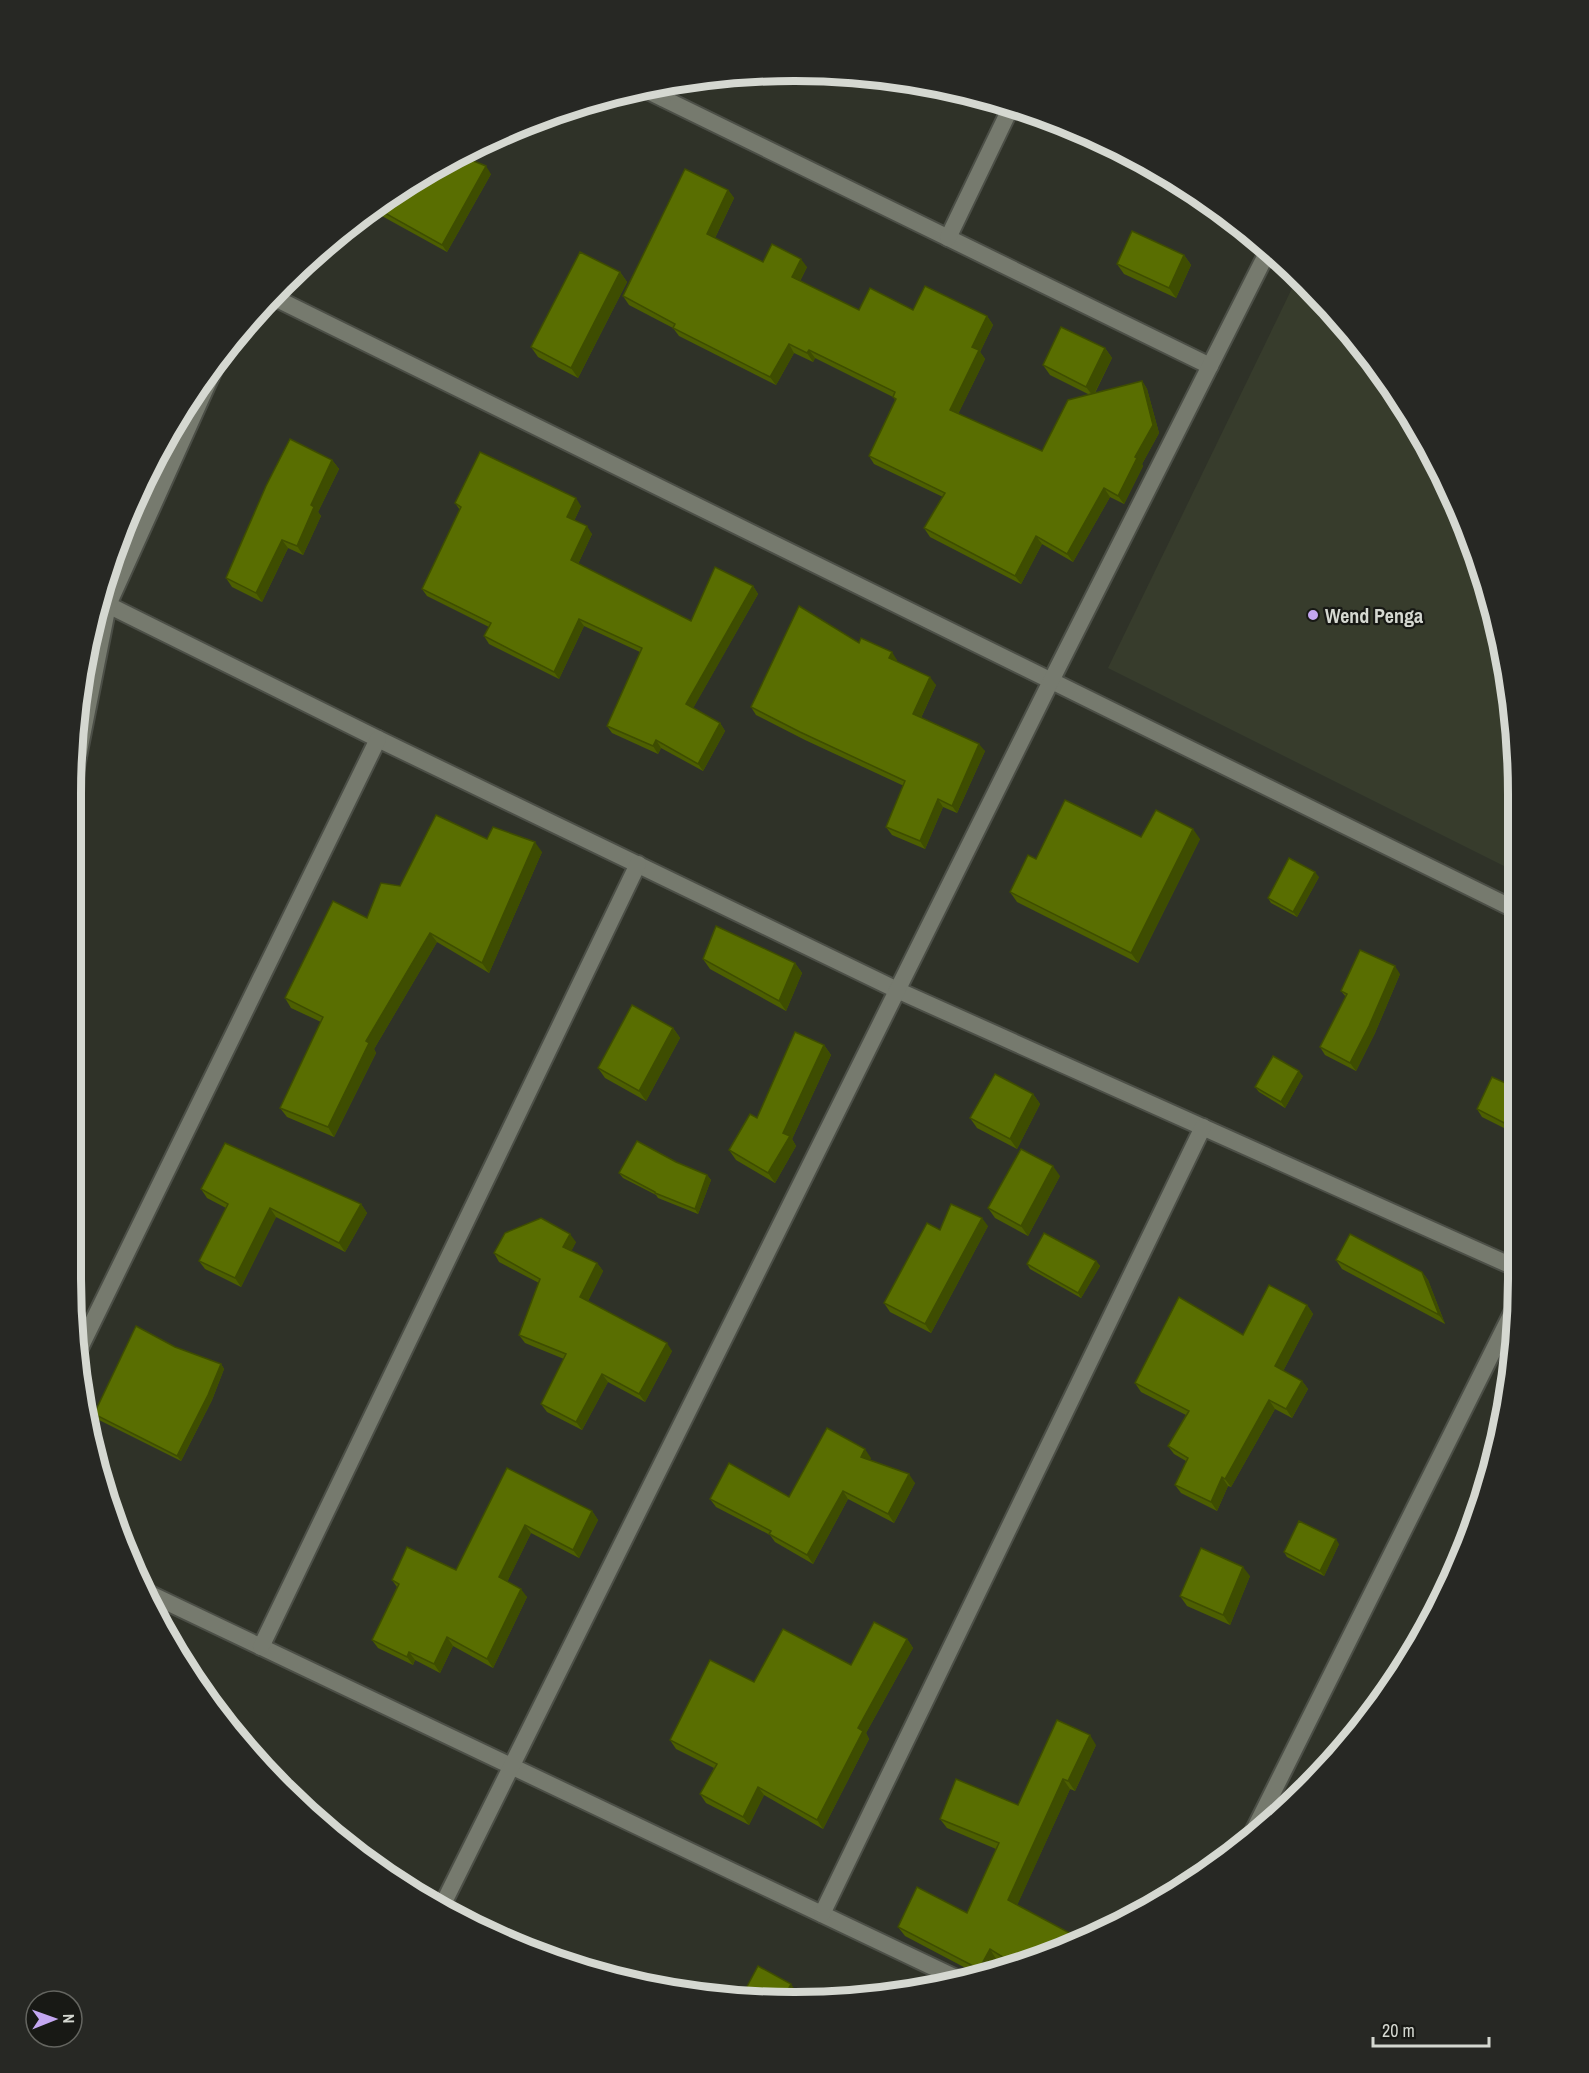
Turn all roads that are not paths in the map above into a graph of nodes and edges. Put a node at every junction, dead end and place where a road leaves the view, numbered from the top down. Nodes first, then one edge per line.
1 (670, 92) edge
2 (1008, 114) edge
3 (948, 238) junction
4 (1265, 258) edge
5 (280, 301) edge
6 (1209, 366) junction
7 (197, 405) edge
8 (116, 575) edge
9 (107, 604) edge
10 (1051, 681) junction
11 (378, 740) junction
12 (638, 864) junction
13 (1508, 906) edge
14 (897, 990) junction
15 (1203, 1127) junction
16 (1508, 1264) edge
17 (1506, 1325) edge
18 (84, 1339) edge
19 (157, 1597) edge
20 (261, 1647) junction
21 (511, 1766) junction
22 (1259, 1820) edge
23 (445, 1900) edge
24 (822, 1914) junction
25 (950, 1975) edge

1 - 3 street
2 - 3 street
3 - 6 street
4 - 6 street
5 - 10 street
6 - 10 street
7 - 8 street
9 - 11 street
10 - 13 street
10 - 14 street
11 - 12 street
11 - 18 street
12 - 14 street
12 - 20 street
14 - 15 street
14 - 21 street
15 - 16 street
15 - 24 street
17 - 22 street
19 - 20 street
20 - 21 street
21 - 23 street
21 - 24 street
24 - 25 street

